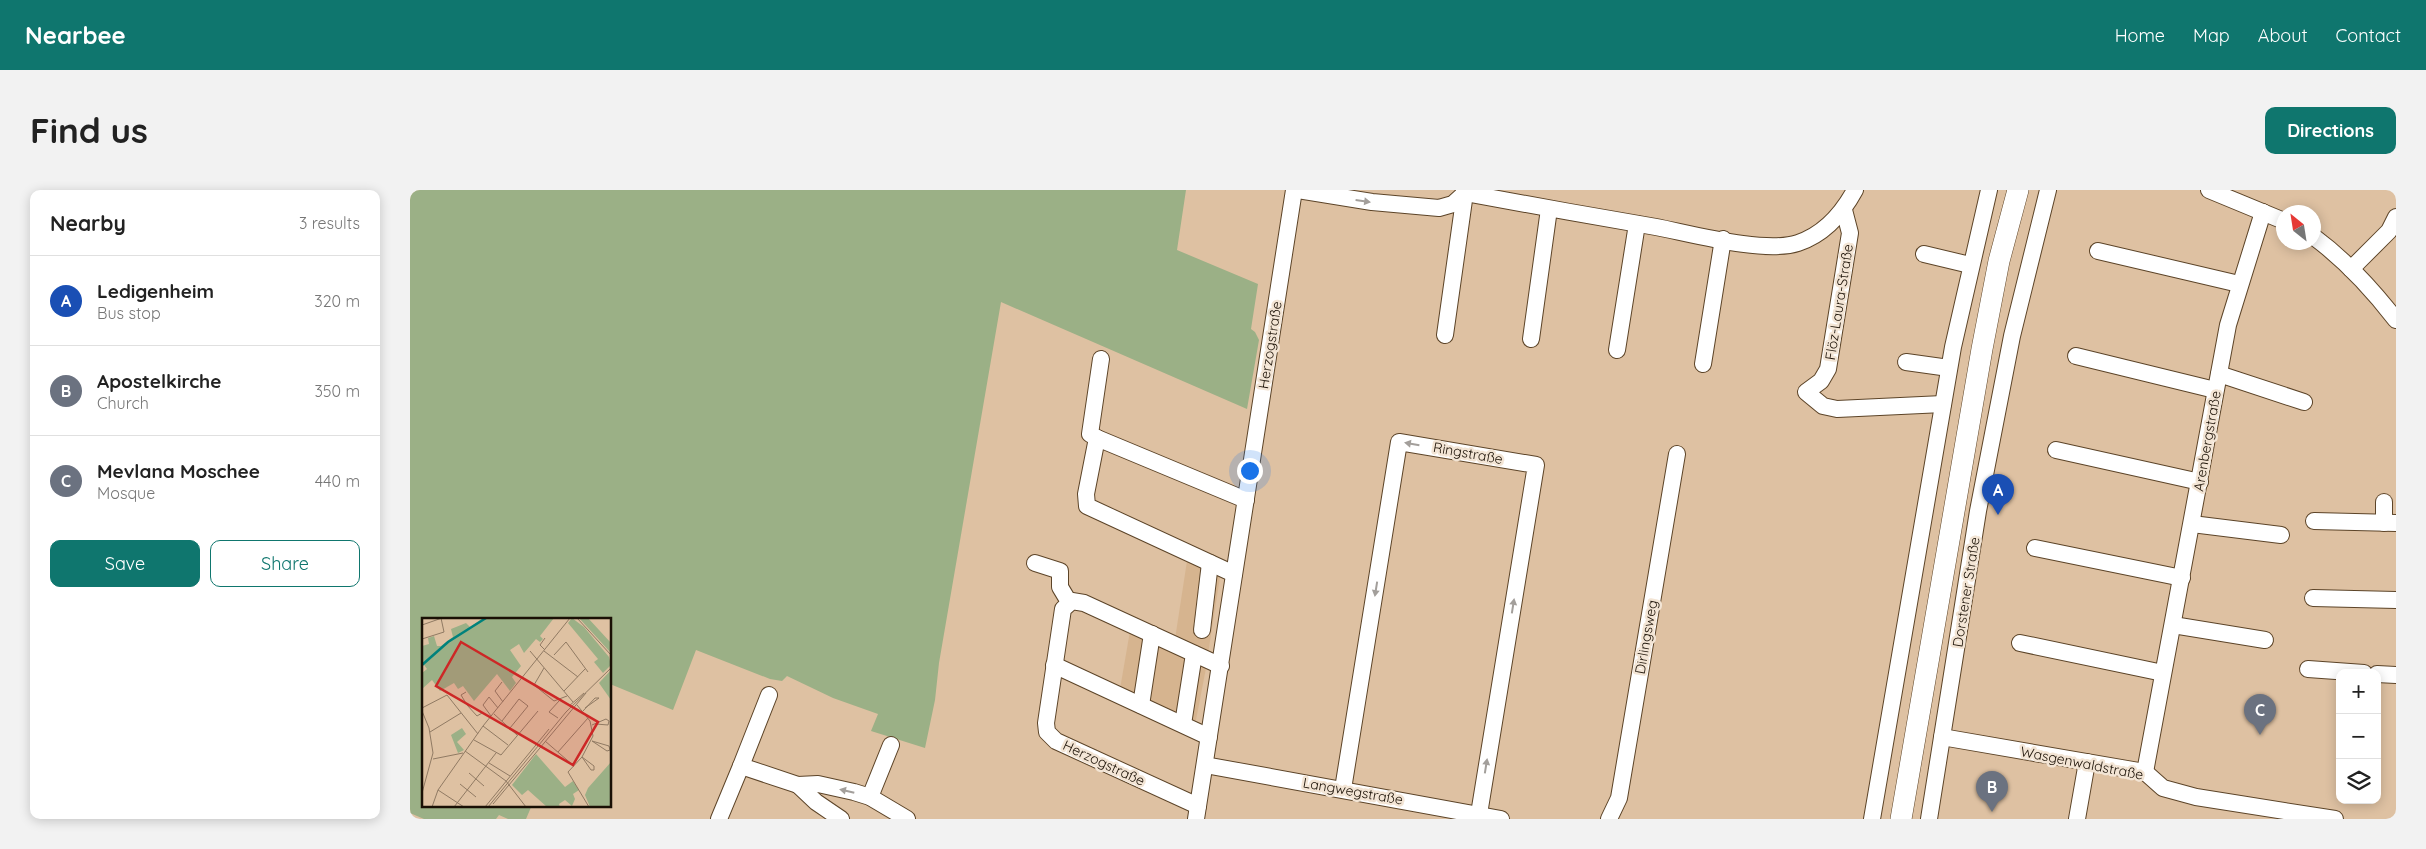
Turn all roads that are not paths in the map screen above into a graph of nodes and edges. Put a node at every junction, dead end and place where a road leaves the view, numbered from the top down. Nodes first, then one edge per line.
1 (1294, 190) edge
2 (1298, 190) edge
3 (1855, 190) edge
4 (1989, 190) edge
5 (2018, 190) edge
6 (2048, 190) edge
7 (2209, 190) edge
8 (1465, 192) edge
9 (1549, 209) junction
10 (1844, 210) junction
11 (2262, 212) junction
12 (2276, 218) edge
13 (1637, 224) junction
14 (2394, 226) edge
15 (1723, 239) junction
16 (2321, 243) edge
17 (2098, 251) dead end
18 (1924, 254) dead end
19 (1970, 265) junction
20 (2351, 270) junction
21 (2239, 284) junction
22 (2396, 320) edge
23 (1445, 335) dead end
24 (1530, 338) dead end
25 (1617, 350) dead end
26 (2076, 356) dead end
27 (1101, 360) dead end
28 (1906, 362) dead end
29 (1703, 364) dead end
30 (1949, 368) junction
31 (2219, 374) junction
32 (2215, 390) junction
33 (2304, 402) dead end
34 (1943, 404) junction
35 (1097, 438) junction
36 (2056, 450) dead end
37 (1677, 454) dead end
38 (2200, 482) junction
39 (1246, 500) junction
40 (2384, 502) dead end
41 (2314, 521) dead end
42 (2390, 523) edge
43 (2192, 524) junction
44 (2281, 535) dead end
45 (2035, 548) dead end
46 (1034, 563) dead end
47 (1210, 563) junction
48 (1234, 574) junction
49 (2182, 578) junction
50 (2313, 598) dead end
51 (2396, 600) edge
52 (1069, 602) junction
53 (2173, 625) junction
54 (1202, 630) dead end
55 (1152, 634) junction
56 (2265, 640) dead end
57 (2020, 643) dead end
58 (1194, 654) junction
59 (1054, 666) junction
60 (1221, 666) junction
61 (2308, 669) dead end
62 (2336, 671) edge
63 (2163, 673) junction
64 (2381, 674) edge
65 (2396, 675) edge
66 (769, 695) dead end
67 (1141, 705) junction
68 (1182, 724) junction
69 (1209, 737) junction
70 (1942, 737) junction
71 (891, 745) dead end
72 (2087, 762) junction
73 (1205, 765) junction
74 (741, 766) junction
75 (2145, 772) junction
76 (798, 785) junction
77 (1343, 790) junction
78 (870, 798) junction
79 (1197, 812) edge
80 (1479, 814) junction
81 (719, 819) edge
82 (841, 819) edge
83 (906, 819) edge
84 (1500, 819) edge
85 (1609, 819) edge
86 (1872, 819) edge
87 (1901, 819) edge
88 (1928, 819) edge
89 (2077, 819) edge
90 (2334, 819) edge

1 - 39 street, Herzogstraße
2 -> 8 street
3 - 10 street, Flöz-Laura-Straße
4 - 19 street
5 - 87 main road, Dorstener Straße
6 - 70 street, Dorstener Straße
7 - 11 street
8 - 9 street, Flöz-Laura-Straße
8 - 23 street
9 - 13 street, Flöz-Laura-Straße
9 - 24 street
10 - 15 street, Flöz-Laura-Straße
10 - 34 street, Flöz-Laura-Straße
11 - 12 street
11 - 21 street, Arenbergstraße
13 - 15 street, Flöz-Laura-Straße
13 - 25 street
14 - 20 street
15 - 29 street
16 - 20 street
17 - 21 street
18 - 19 street
19 - 30 street
20 - 22 street
21 - 31 street, Arenbergstraße
26 - 32 street
27 - 35 street
28 - 30 street
30 - 34 street
31 - 32 street, Arenbergstraße
31 - 33 street
32 - 38 street, Arenbergstraße
34 - 86 street
35 - 39 street
35 - 47 street
36 - 38 street
37 - 85 street, Dirlingsweg
38 - 43 street, Arenbergstraße
39 - 48 street, Herzogstraße
40 - 42 street
41 - 42 street
43 - 44 street
43 - 49 street, Arenbergstraße
45 - 49 street
46 - 52 street
47 - 48 street
47 - 54 street
48 - 60 street, Herzogstraße
49 - 53 street, Arenbergstraße
50 - 51 street
52 - 55 street
52 - 59 street, Herzogstraße
53 - 56 street
53 - 63 street, Arenbergstraße
55 - 58 street
55 - 67 street
57 - 63 street
58 - 60 street
58 - 68 street
59 - 67 street
59 - 79 street, Herzogstraße
60 - 69 street, Herzogstraße
61 - 62 street
63 - 75 street, Arenbergstraße
64 - 65 street
66 - 74 street
67 - 68 street
68 - 69 street
69 - 73 street, Herzogstraße
70 - 72 street, Wasgenwaldstraße
70 - 88 street, Dorstener Straße
71 - 78 street
72 - 75 street, Wasgenwaldstraße
72 - 89 street
73 - 77 street, Langwegstraße
73 - 79 street, Herzogstraße
74 - 76 street
74 - 81 street
75 - 90 street, Wasgenwaldstraße
78 -> 76 street
76 - 82 street
77 - 80 street, Langwegstraße
80 -> 77 street, Ringstraße
78 - 83 street
80 - 84 street, Langwegstraße

